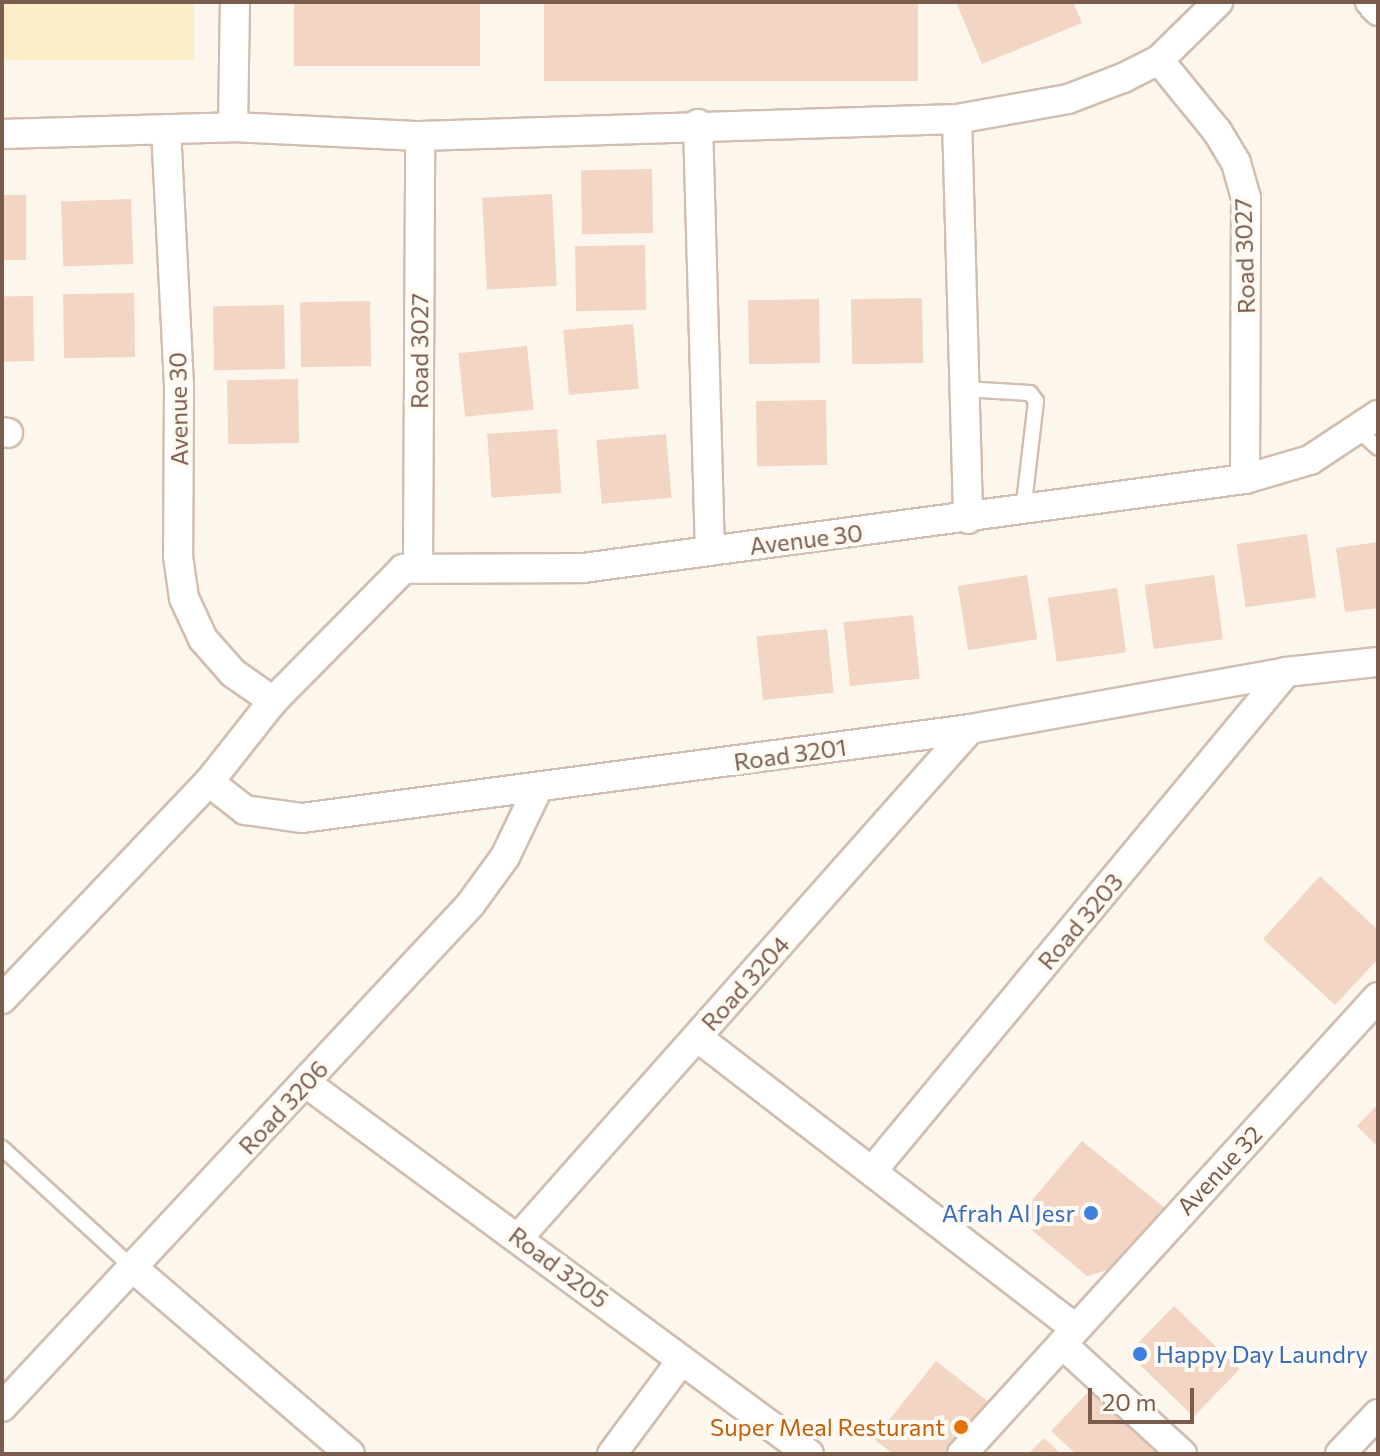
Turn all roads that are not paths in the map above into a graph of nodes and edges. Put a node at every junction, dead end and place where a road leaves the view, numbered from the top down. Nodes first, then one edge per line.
1 (235, 2) edge
2 (1218, 2) edge
3 (1370, 2) edge
4 (1378, 11) edge
5 (1159, 60) junction
6 (957, 119) junction
7 (698, 124) junction
8 (233, 127) junction
9 (166, 129) junction
10 (2, 134) edge
11 (420, 136) junction
12 (964, 389) junction
13 (1371, 431) edge
14 (1245, 479) junction
15 (1023, 511) junction
16 (968, 519) junction
17 (710, 550) junction
18 (418, 565) junction
19 (1378, 662) edge
20 (1286, 672) junction
21 (273, 701) junction
22 (970, 729) junction
23 (209, 782) junction
24 (538, 788) junction
25 (1378, 997) edge
26 (2, 999) edge
27 (697, 1037) junction
28 (306, 1083) junction
29 (2, 1148) edge
30 (873, 1170) junction
31 (520, 1236) junction
32 (132, 1267) junction
33 (1068, 1336) junction
34 (681, 1361) junction
35 (2, 1407) edge
36 (1378, 1414) edge
37 (318, 1446) edge
38 (350, 1454) edge
39 (612, 1454) edge
40 (809, 1454) edge
41 (962, 1454) edge
42 (1182, 1454) edge
43 (1340, 1454) edge

1 - 8 street
2 - 5 street
3 - 4 street
5 - 6 street
5 - 14 street, Road 3027
6 - 7 street
6 - 12 street
7 - 11 street
7 - 17 street
8 - 9 street
8 - 11 street
9 - 10 street
9 - 21 street, Avenue 30
11 - 18 street, Road 3027
12 - 15 lane
12 - 16 street
13 - 14 street, Avenue 30
14 - 15 street, Avenue 30
15 - 16 street, Avenue 30
16 - 17 street, Avenue 30
17 - 18 street, Avenue 30
18 - 21 street
19 - 20 street, Road 3201
20 - 22 street, Road 3201
20 - 30 street, Road 3203
21 - 23 street
22 - 24 street, Road 3201
22 - 27 street, Road 3204
23 - 24 street, Road 3201
23 - 26 street
24 - 28 street, Road 3206
25 - 33 street, Avenue 32
27 - 30 street
27 - 31 street, Road 3204
28 - 31 street, Road 3205
28 - 32 street, Road 3206
29 - 32 lane
30 - 33 street
31 - 34 street, Road 3205
32 - 35 street, Road 3206
32 - 37 street
33 - 41 street, Avenue 32
33 - 42 street
34 - 39 street
34 - 40 street, Road 3205
36 - 43 street
37 - 38 street

